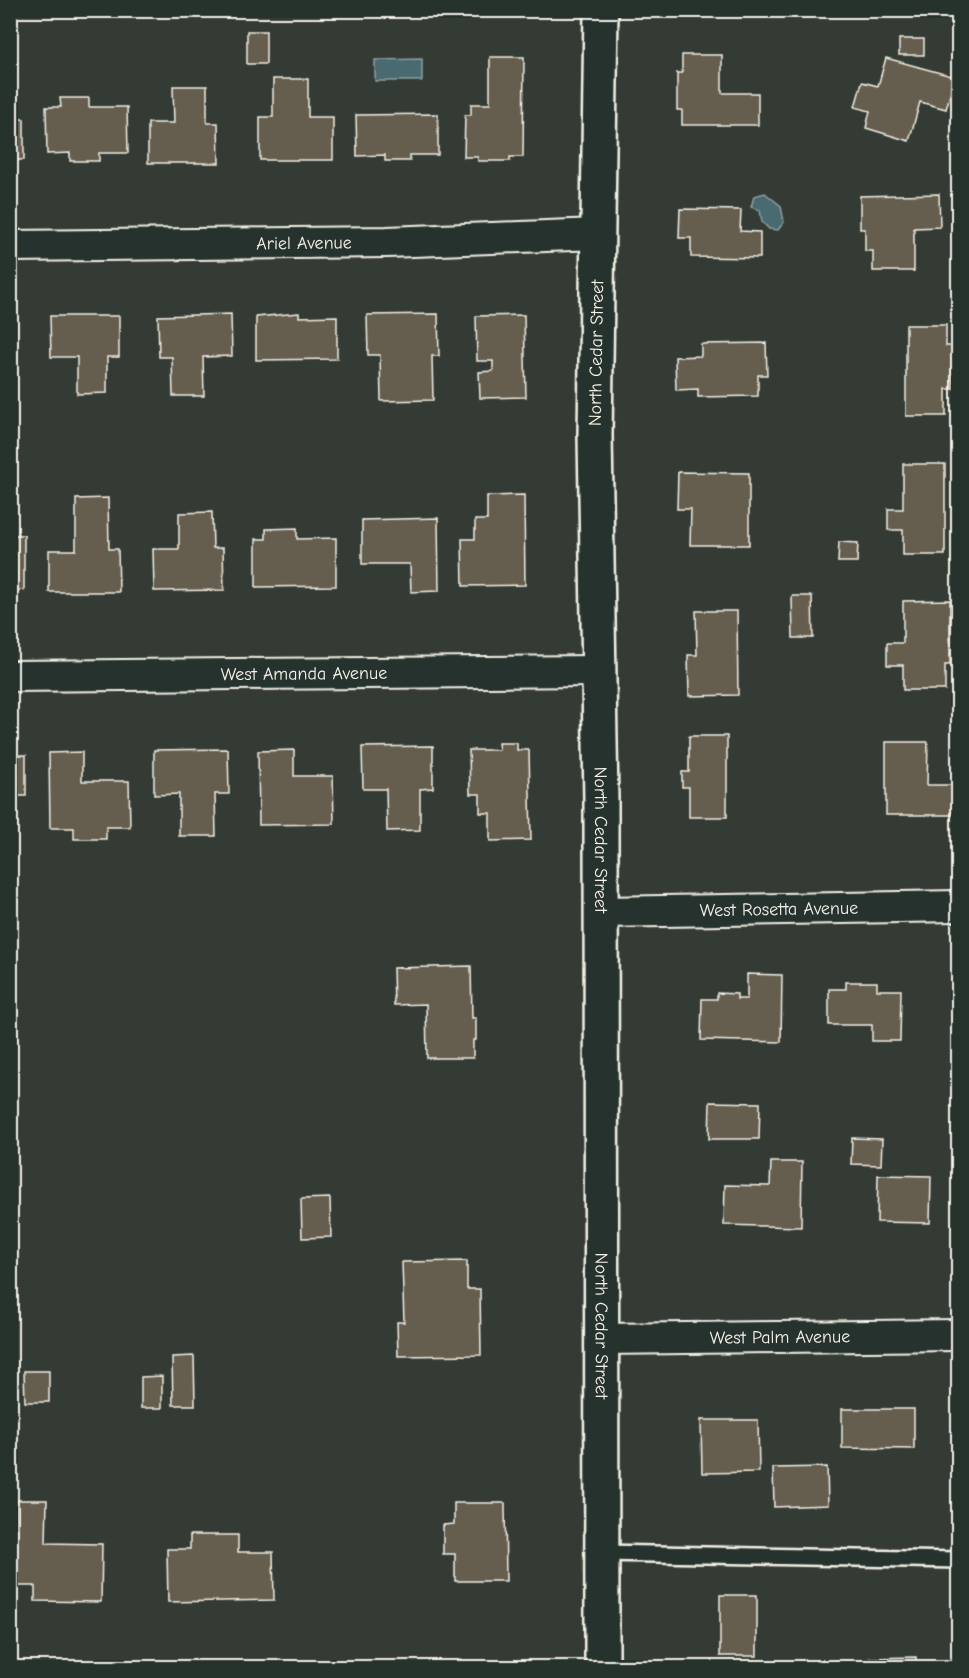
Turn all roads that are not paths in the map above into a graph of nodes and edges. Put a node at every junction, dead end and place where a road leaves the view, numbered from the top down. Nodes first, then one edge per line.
1 (601, 10) edge
2 (598, 234) junction
3 (10, 246) edge
4 (598, 671) junction
5 (10, 676) edge
6 (958, 906) edge
7 (601, 912) junction
8 (958, 1335) edge
9 (602, 1339) junction
10 (602, 1553) junction
11 (958, 1560) edge
12 (602, 1668) edge

1 - 2 street, North Cedar Street
2 - 3 street, Ariel Avenue
2 - 4 street, North Cedar Street
4 - 5 street, West Amanda Avenue
4 - 7 street, North Cedar Street
6 - 7 street, West Rosetta Avenue
7 - 9 street, North Cedar Street
8 - 9 street, West Palm Avenue
9 - 10 street, North Cedar Street
10 - 11 lane
10 - 12 street, North Cedar Street

